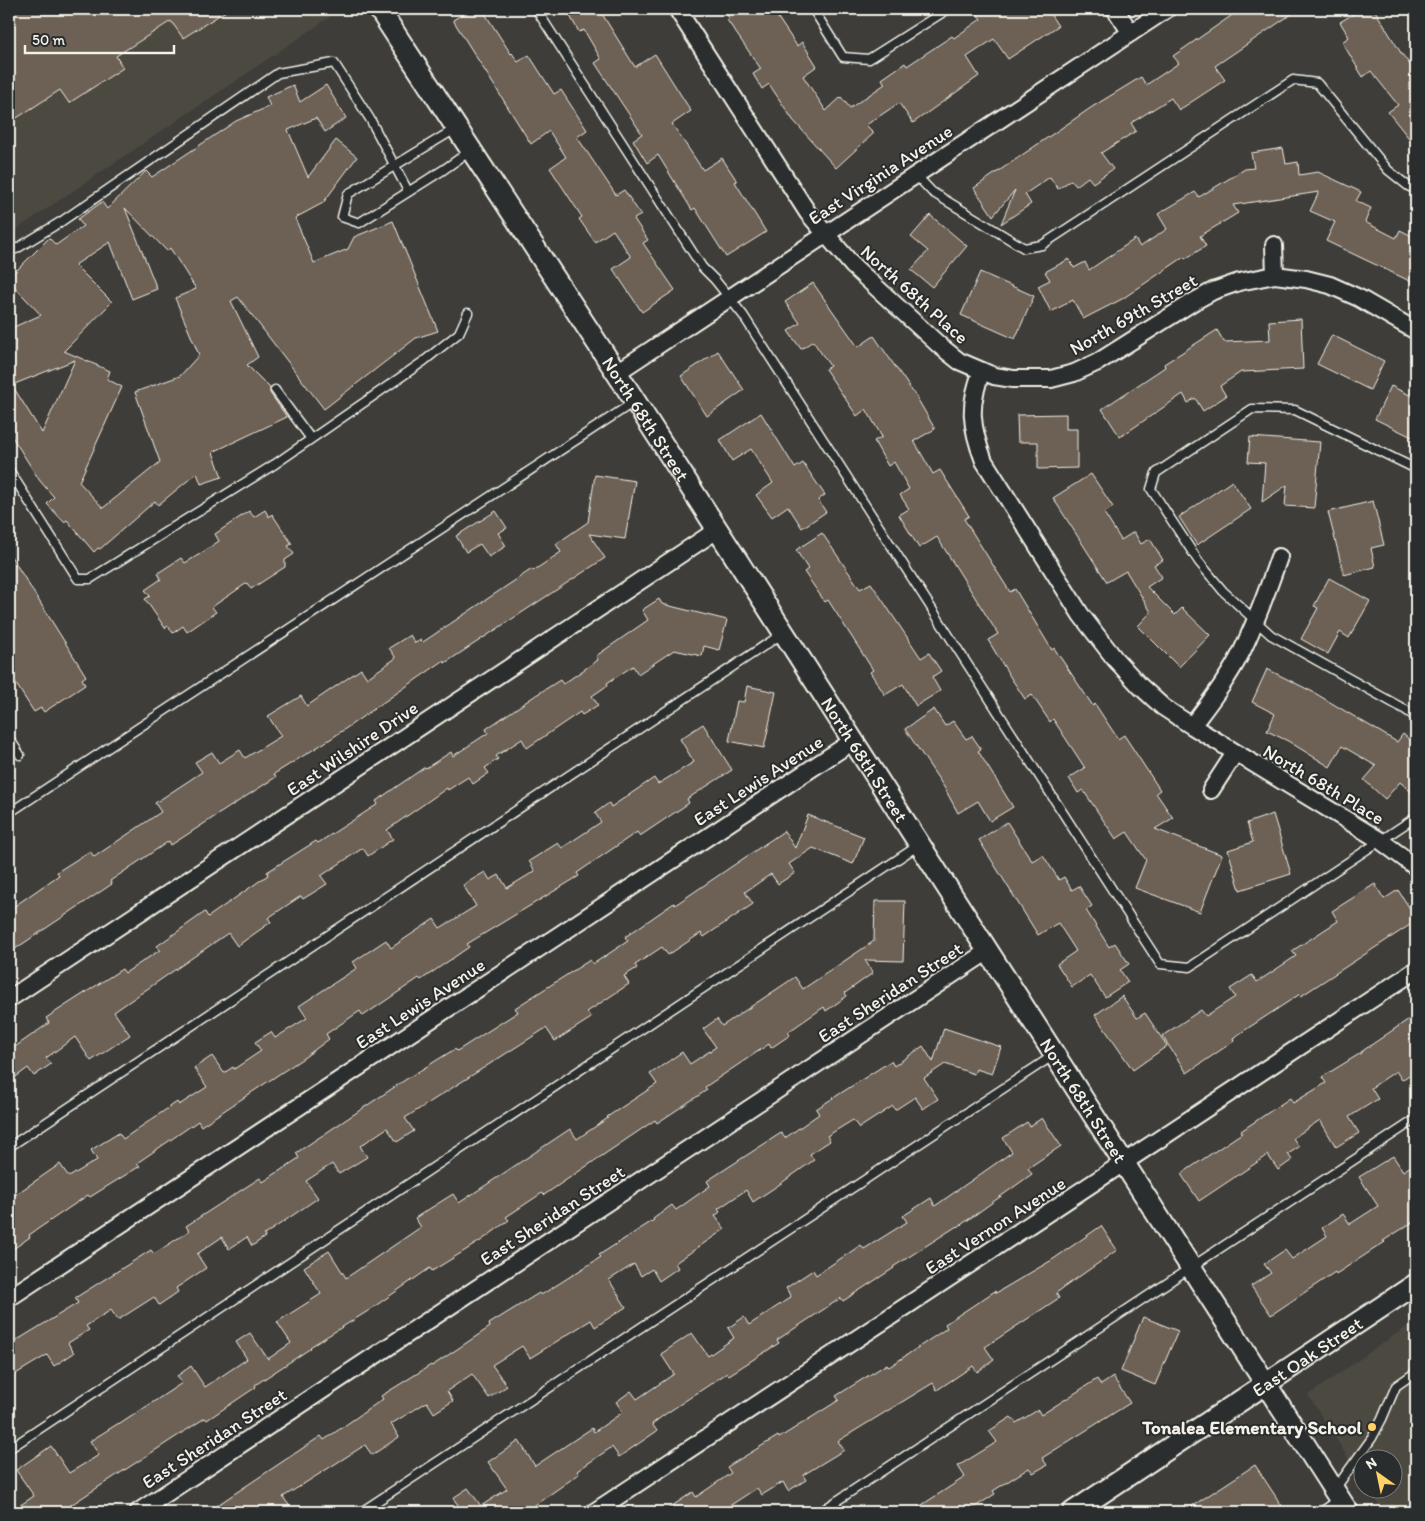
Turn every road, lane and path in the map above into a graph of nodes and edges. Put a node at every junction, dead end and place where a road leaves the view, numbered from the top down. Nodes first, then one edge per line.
1 (379, 9) edge
2 (536, 9) edge
3 (677, 9) edge
4 (813, 9) edge
5 (948, 9) edge
6 (1115, 9) edge
7 (1167, 9) edge
8 (1131, 33) junction
9 (457, 128) junction
10 (471, 150) junction
11 (394, 165) junction
12 (916, 174) junction
13 (1416, 190) edge
14 (408, 191) junction
15 (825, 234) junction
16 (1274, 244) dead end
17 (9, 248) edge
18 (1275, 275) junction
19 (730, 299) junction
20 (468, 313) dead end
21 (1416, 331) edge
22 (982, 371) junction
23 (616, 372) junction
24 (275, 390) dead end
25 (635, 401) junction
26 (312, 439) junction
27 (1416, 468) edge
28 (9, 470) edge
29 (717, 530) junction
30 (1280, 557) dead end
31 (1256, 620) junction
32 (784, 633) junction
33 (1416, 717) edge
34 (1192, 726) junction
35 (9, 738) edge
36 (853, 741) junction
37 (1234, 753) junction
38 (20, 755) dead end
39 (1211, 790) dead end
40 (9, 813) edge
41 (1416, 818) edge
42 (1381, 841) junction
43 (920, 845) junction
44 (1416, 867) edge
45 (988, 951) junction
46 (1416, 970) edge
47 (9, 999) edge
48 (1054, 1055) junction
49 (1416, 1119) edge
50 (9, 1147) edge
51 (1124, 1163) junction
52 (1191, 1266) junction
53 (1416, 1284) edge
54 (9, 1298) edge
55 (1416, 1372) edge
56 (1266, 1384) junction
57 (9, 1450) edge
58 (1341, 1501) edge
59 (138, 1512) edge
60 (361, 1512) edge
61 (594, 1512) edge
62 (820, 1512) edge
63 (1073, 1512) edge
64 (1321, 1512) edge

1 - 9 street, North 68th Street
2 - 19 lane
3 - 15 street, North 68th Place
4 - 5 lane
6 - 8 street
7 - 8 street, East Virginia Avenue
8 - 12 street, East Virginia Avenue
9 - 10 street, North 68th Street
9 - 11 lane
10 - 14 lane
10 - 23 street, North 68th Street
11 - 14 lane
11 - 14 lane
11 - 17 lane
12 - 13 lane
12 - 15 street, East Virginia Avenue
15 - 19 street, East Virginia Avenue
15 - 22 street, North 68th Place
16 - 18 street
18 - 21 street, North 69th Street
18 - 22 street, North 69th Street
19 - 23 street, East Virginia Avenue
19 - 42 lane
20 - 26 lane
22 - 34 street, North 68th Place
23 - 25 street, North 68th Street
24 - 26 lane
25 - 29 street, North 68th Street
25 - 40 lane
26 - 28 lane
27 - 31 lane
29 - 32 street, North 68th Street
29 - 47 street, East Wilshire Drive
30 - 31 street
31 - 33 lane
31 - 34 street
32 - 36 street, North 68th Street
32 - 50 lane
34 - 37 street, North 68th Place
35 - 38 lane
36 - 43 street, North 68th Street
36 - 54 street, East Lewis Avenue
37 - 39 street, North 68th Place
37 - 42 street, North 68th Place
41 - 42 lane
42 - 44 street, North 68th Place
43 - 45 street, North 68th Street
43 - 57 lane
45 - 48 street, North 68th Street
45 - 59 street, East Sheridan Street
46 - 51 street, East Vernon Avenue
48 - 51 street, North 68th Street
48 - 60 lane
49 - 52 lane
51 - 52 street, North 68th Street
51 - 61 street, East Vernon Avenue
52 - 56 street, North 68th Street
52 - 62 lane
53 - 56 street, East Oak Street
55 - 58 lane
56 - 58 street, North 68th Street
56 - 63 street, East Oak Street
58 - 64 lane

